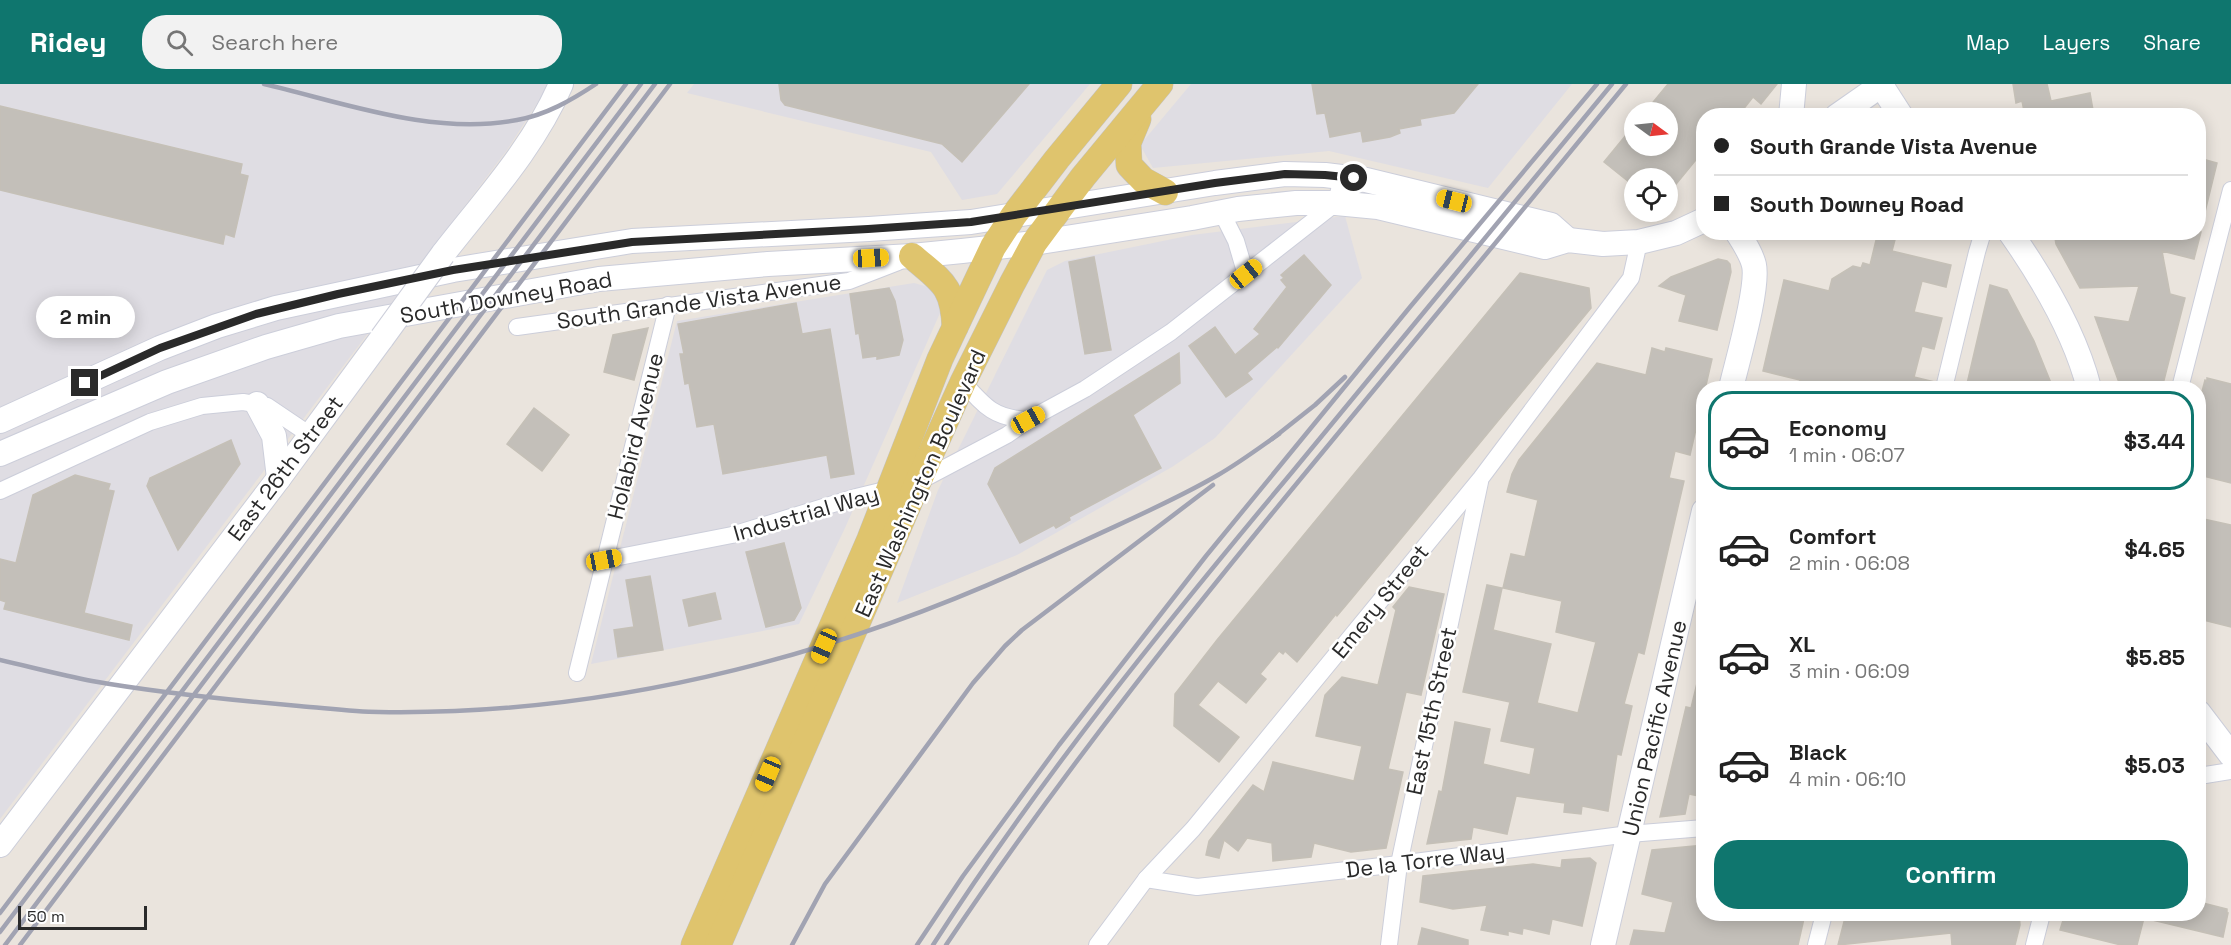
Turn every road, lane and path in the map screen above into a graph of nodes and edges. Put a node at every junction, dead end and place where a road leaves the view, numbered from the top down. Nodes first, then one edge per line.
1 (561, 84) edge
2 (1119, 84) edge
3 (1794, 84) edge
4 (1882, 84) edge
5 (1153, 93) edge
6 (1792, 108) edge
7 (1848, 108) edge
8 (1896, 108) edge
9 (1342, 177) junction
10 (2231, 190) edge
11 (1165, 192) junction
12 (1336, 202) junction
13 (1059, 209) junction
14 (1221, 211) junction
15 (1014, 215) junction
16 (1696, 224) edge
17 (1568, 240) junction
18 (1742, 240) edge
19 (1981, 240) edge
20 (2015, 240) edge
21 (1639, 242) junction
22 (1034, 243) junction
23 (993, 247) junction
24 (2224, 248) edge
25 (912, 256) junction
26 (1246, 274) junction
27 (668, 305) junction
28 (517, 327) dead end
29 (955, 327) junction
30 (1733, 381) edge
31 (1946, 381) edge
32 (2087, 381) edge
33 (2182, 381) edge
34 (963, 382) junction
35 (257, 404) junction
36 (1028, 420) junction
37 (0, 421) edge
38 (310, 435) junction
39 (0, 454) edge
40 (279, 477) junction
41 (1481, 478) junction
42 (918, 482) junction
43 (889, 489) junction
44 (0, 491) edge
45 (1696, 545) edge
46 (604, 560) junction
47 (577, 673) dead end
48 (2206, 722) edge
49 (2231, 755) edge
50 (2231, 771) edge
51 (2206, 775) edge
52 (1696, 829) edge
53 (1629, 834) junction
54 (0, 845) edge
55 (1399, 864) junction
56 (1146, 879) junction
57 (1822, 921) edge
58 (2040, 921) edge
59 (694, 945) edge
60 (718, 945) edge
61 (1097, 945) edge
62 (1389, 945) edge
63 (1603, 945) edge
64 (1816, 945) edge
65 (2034, 945) edge

1 - 38 main road, East 26th Street, bridge
2 - 15 main road, East Washington Boulevard
3 - 6 main road
4 - 7 main road
4 - 8 main road
5 - 11 main road
5 - 13 main road, East Washington Boulevard
9 - 11 main road
9 - 12 street
9 - 17 main road
10 - 24 street
11 - 13 main road
12 - 14 main road
12 - 17 main road
12 - 26 street, Industrial Way
13 - 15 main road, South Downey Road
13 - 22 main road, East Washington Boulevard
14 - 22 main road
14 - 26 street
15 - 23 main road, East Washington Boulevard
15 - 37 main road, South Downey Road
16 - 21 main road
17 - 21 main road
18 - 30 main road
19 - 31 street
20 - 32 main road
21 - 41 street, Emery Street
22 - 23 main road, South Downey Road
22 - 34 main road, East Washington Boulevard
23 - 25 main road, South Downey Road
23 - 29 main road, East Washington Boulevard
24 - 33 street
25 - 27 street, South Grande Vista Avenue
25 - 29 main road
25 - 39 main road, South Downey Road
26 - 36 street, Industrial Way
27 - 28 street, South Grande Vista Avenue
27 - 46 street, Holabird Avenue
29 - 43 main road, East Washington Boulevard
34 - 36 street
34 - 42 main road, East Washington Boulevard
35 - 38 street
35 - 40 main road
35 - 44 street
36 - 42 street, Industrial Way
38 - 40 main road, East 26th Street
40 - 54 main road, East 26th Street
41 - 55 street, East 15th Street
41 - 56 street, Emery Street
42 - 43 street, Industrial Way
42 - 60 main road, East Washington Boulevard
43 - 46 street, Industrial Way
43 - 59 main road, East Washington Boulevard
45 - 53 main road, Union Pacific Avenue
46 - 47 street, Holabird Avenue
48 - 49 main road
50 - 51 street
52 - 53 street, De la Torre Way
53 - 55 street, De la Torre Way
53 - 63 main road, Union Pacific Avenue
55 - 56 street, De la Torre Way
55 - 62 street, East 15th Street
56 - 61 street, Emery Street
57 - 64 street
58 - 65 street

